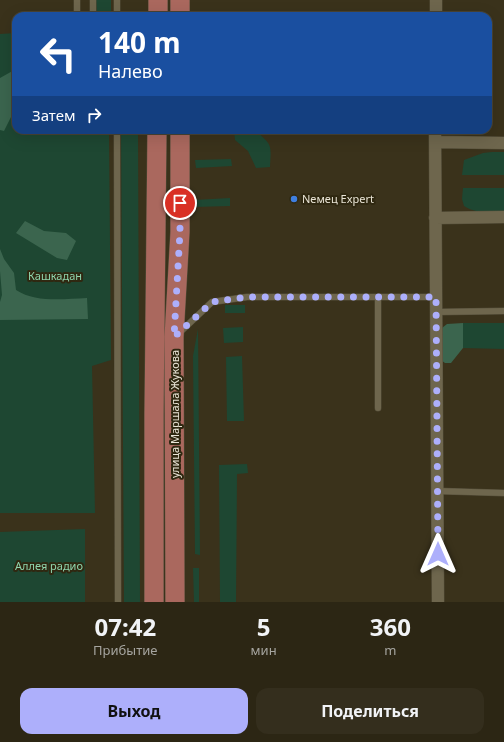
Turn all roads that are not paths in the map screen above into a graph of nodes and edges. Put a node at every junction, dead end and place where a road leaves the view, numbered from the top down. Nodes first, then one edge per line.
1 (77, 0) edge
2 (93, 0) edge
3 (117, 0) edge
4 (158, 0) edge
5 (180, 0) edge
6 (436, 0) edge
7 (77, 12) edge
8 (93, 12) edge
9 (117, 12) edge
10 (158, 12) edge
11 (180, 12) edge
12 (436, 12) edge
13 (117, 134) edge
14 (157, 134) edge
15 (180, 134) edge
16 (435, 136) edge
17 (504, 143) edge
18 (504, 217) edge
19 (435, 218) junction
20 (378, 297) junction
21 (436, 297) junction
22 (504, 311) edge
23 (436, 312) junction
24 (174, 337) junction
25 (378, 408) dead end
26 (437, 491) junction
27 (504, 493) edge
28 (118, 602) edge
29 (154, 602) edge
30 (175, 602) edge
31 (438, 602) edge

1 - 7 lane
2 - 8 lane
3 - 9 lane
4 - 10 main road
5 - 11 main road
6 - 12 street
13 - 28 lane
14 - 29 main road, улица Маршала Жукова
15 - 24 main road, улица Маршала Жукова
16 - 17 street
16 - 19 street
18 - 19 street
19 - 21 street
20 - 21 lane
20 - 24 lane
20 - 25 lane
21 - 23 street
22 - 23 lane
23 - 26 street
24 - 30 main road, улица Маршала Жукова
26 - 27 lane
26 - 31 street

